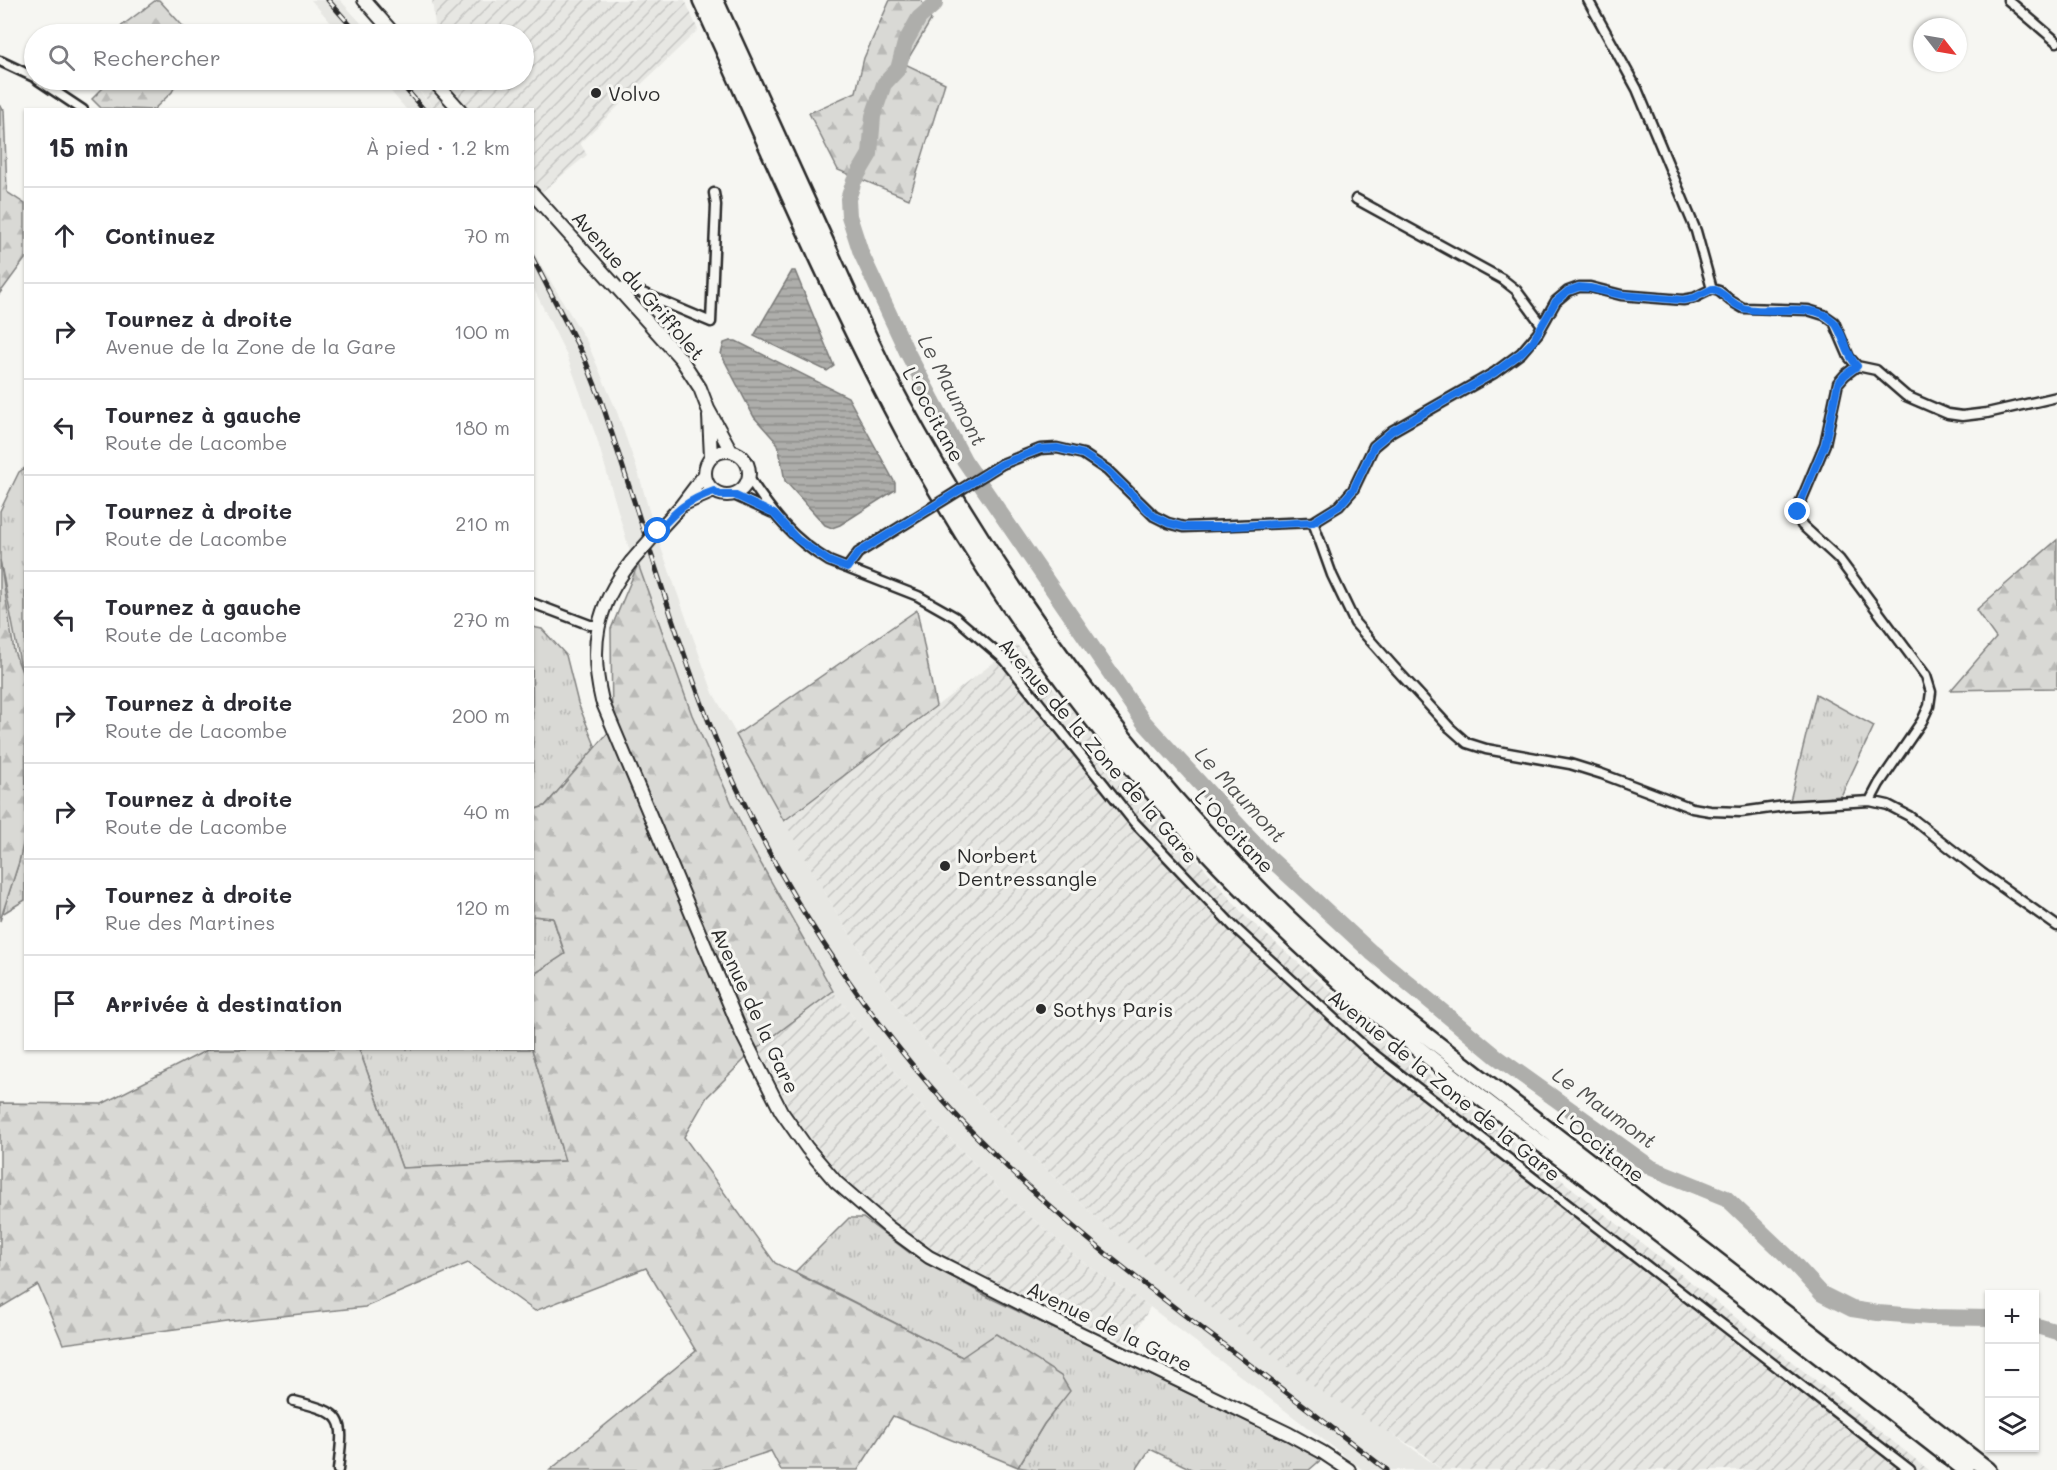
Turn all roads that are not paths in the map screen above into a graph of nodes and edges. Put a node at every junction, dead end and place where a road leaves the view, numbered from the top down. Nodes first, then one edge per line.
1 (364, 0) edge
2 (701, 0) edge
3 (715, 0) edge
4 (1588, 0) edge
5 (2008, 0) edge
6 (385, 24) edge
7 (2057, 42) edge
8 (0, 61) edge
9 (24, 72) edge
10 (54, 90) edge
11 (442, 90) edge
12 (80, 108) edge
13 (458, 108) edge
14 (714, 192) dead end
15 (534, 195) edge
16 (1356, 199) dead end
17 (619, 289) junction
18 (1712, 289) junction
19 (1542, 325) junction
20 (1857, 366) junction
21 (2057, 397) edge
22 (708, 409) junction
23 (731, 451) junction
24 (711, 457) junction
25 (705, 474) junction
26 (749, 478) junction
27 (714, 491) junction
28 (734, 495) junction
29 (680, 507) junction
30 (774, 514) junction
31 (1313, 522) junction
32 (847, 568) junction
33 (534, 604) edge
34 (599, 625) junction
35 (1870, 801) junction
36 (2057, 926) edge
37 (294, 1401) dead end
38 (338, 1470) edge
39 (1348, 1470) edge
40 (1910, 1470) edge
41 (1966, 1470) edge
42 (1988, 1470) edge

1 - 6 street
2 - 41 highway, L'Occitane
3 - 42 highway, L'Occitane
4 - 18 street
5 - 7 street
8 - 9 street
10 - 12 street
11 - 13 street
14 - 17 street
15 - 17 street, Avenue du Griffolet
16 - 19 street
17 - 22 street, Avenue du Griffolet
18 - 19 street
18 - 20 street
19 - 31 street
20 - 21 street
20 - 35 street
22 - 23 street, Avenue du Griffolet
22 - 24 street
23 - 24 street
23 - 26 street
24 - 25 street
25 - 27 street
25 - 29 street, Avenue de la Gare
26 - 28 street
26 - 30 street, Avenue de la Zone de la Gare
27 - 28 street
27 - 29 street
28 - 30 street, Avenue de la Zone de la Gare
29 - 34 street, Avenue de la Gare, bridge
30 - 32 street, Avenue de la Zone de la Gare
31 - 32 street, bridge
31 - 35 street
32 - 40 street, Avenue de la Zone de la Gare
33 - 34 street
34 - 39 street, Avenue de la Gare
35 - 36 street
37 - 38 street

